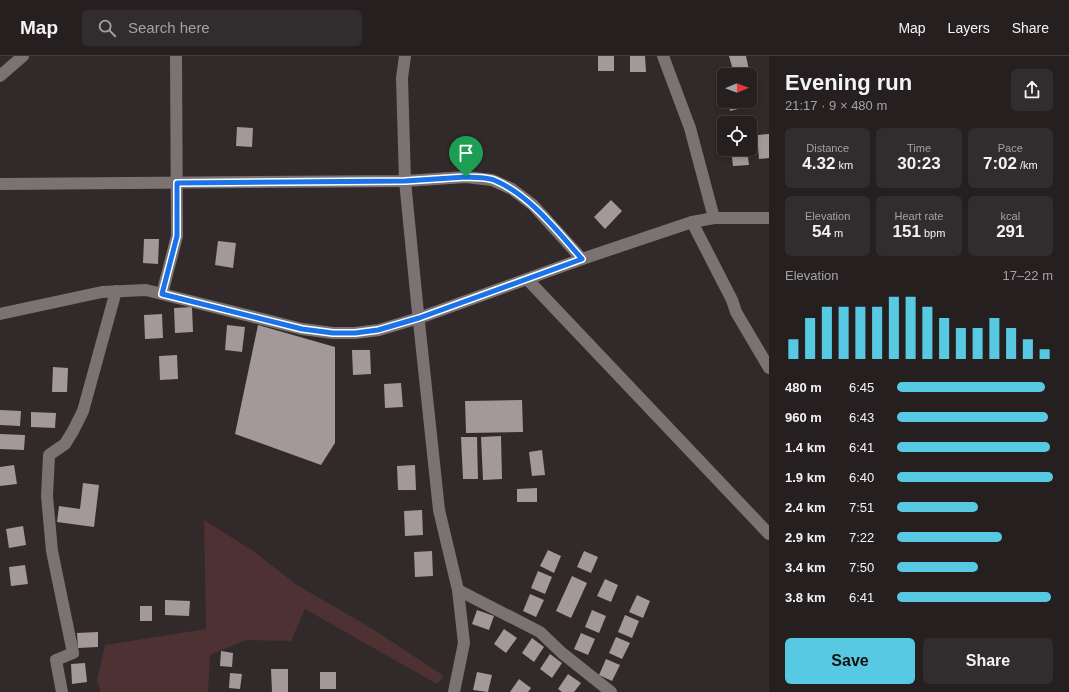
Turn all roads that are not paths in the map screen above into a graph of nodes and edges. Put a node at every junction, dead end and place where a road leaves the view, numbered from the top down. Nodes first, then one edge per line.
1 (23, 56) edge
2 (176, 56) edge
3 (404, 56) edge
4 (663, 56) edge
5 (0, 76) edge
6 (405, 181) junction
7 (177, 183) junction
8 (0, 184) edge
9 (714, 218) junction
10 (769, 218) edge
11 (692, 222) junction
12 (582, 259) junction
13 (528, 279) junction
14 (116, 291) junction
15 (162, 294) junction
16 (0, 314) edge
17 (419, 318) junction
18 (769, 368) edge
19 (769, 534) edge
20 (458, 590) junction
21 (62, 692) edge
22 (454, 692) edge
23 (611, 692) edge

1 - 5 street
2 - 7 street
3 - 6 street
4 - 9 street
6 - 7 street
6 - 12 street
6 - 17 street
7 - 8 street
7 - 15 street
9 - 10 street
9 - 11 street
11 - 12 street
11 - 18 street
12 - 13 street
13 - 17 street
13 - 19 street
14 - 15 street
14 - 16 street
14 - 21 street
15 - 17 street
17 - 20 street
20 - 22 street
20 - 23 street

